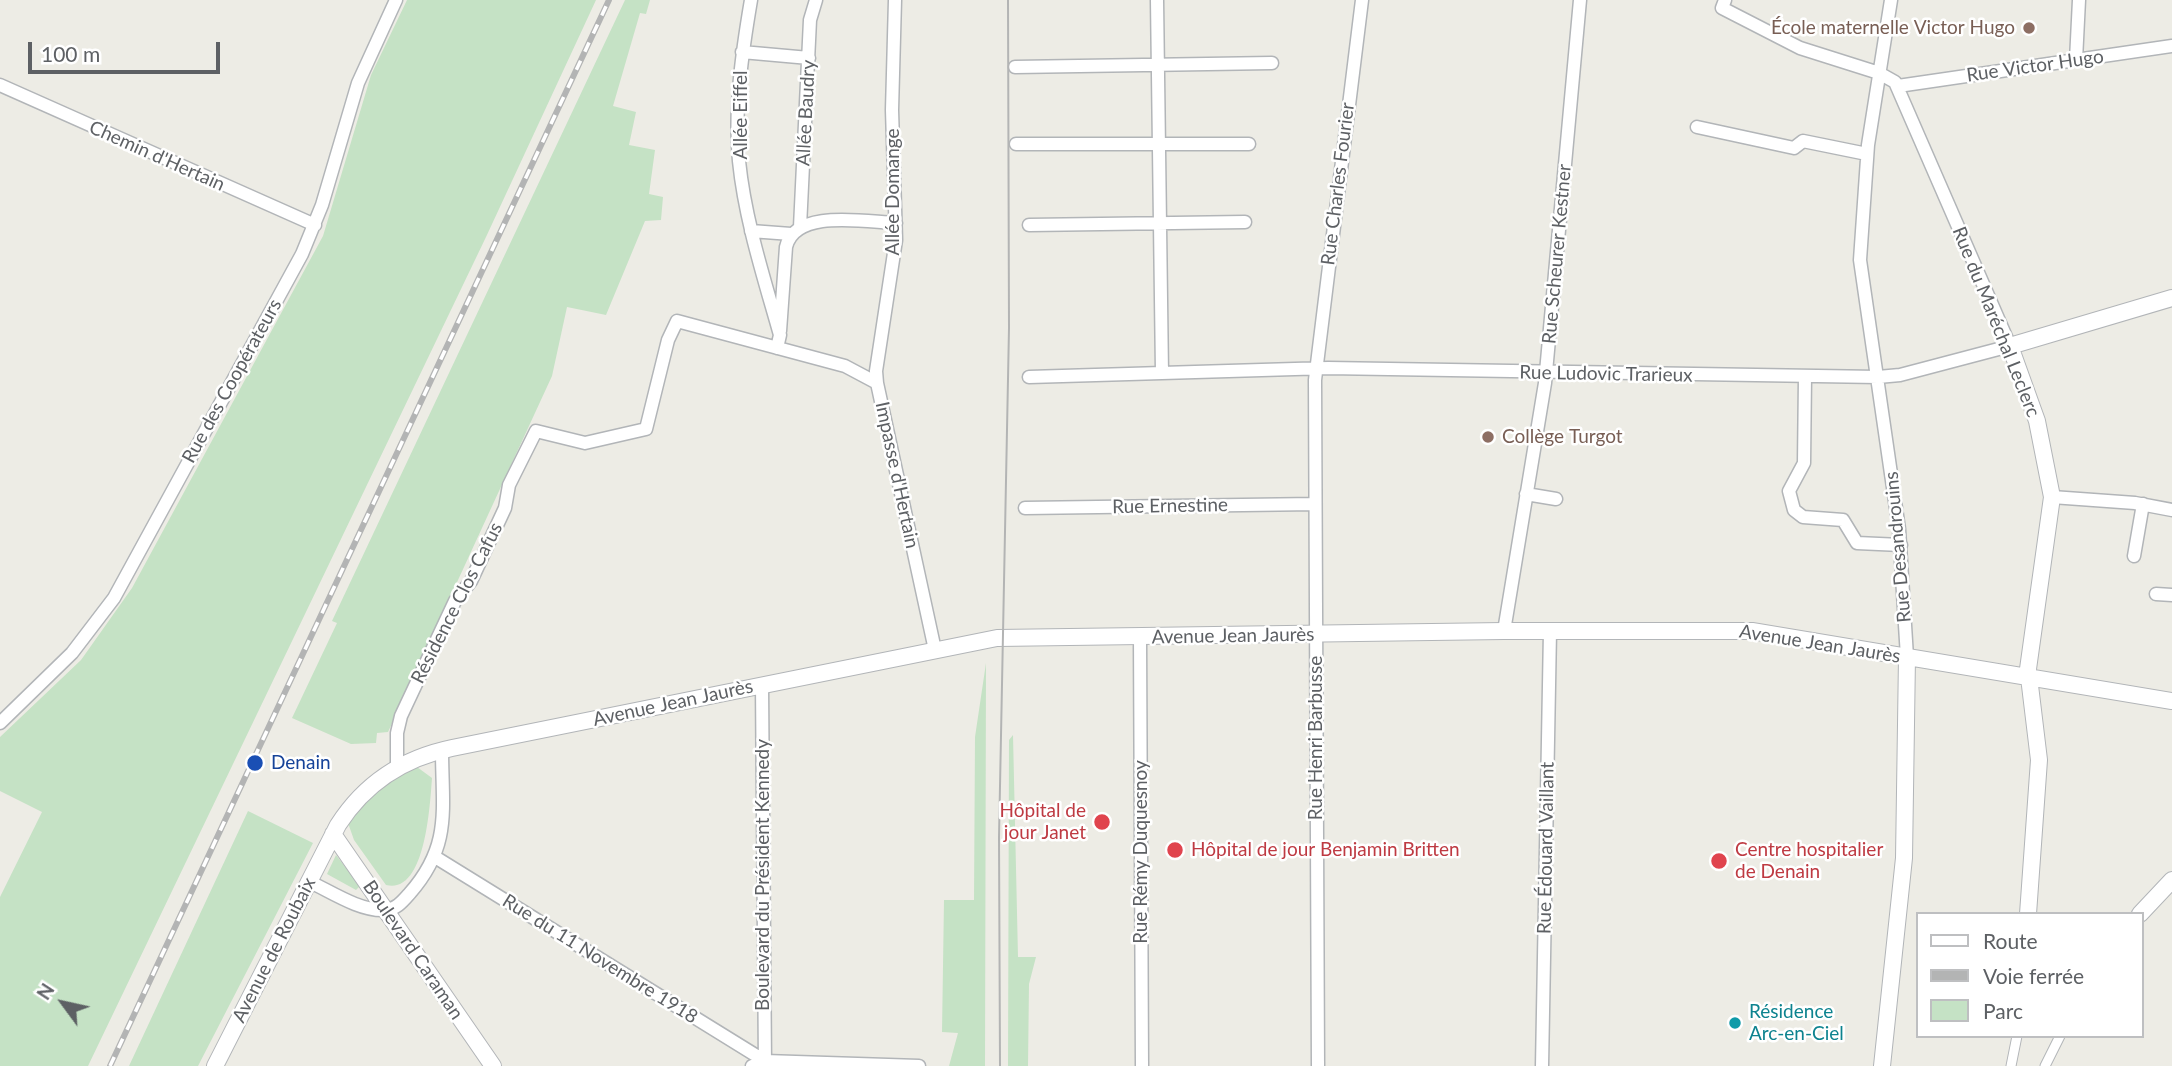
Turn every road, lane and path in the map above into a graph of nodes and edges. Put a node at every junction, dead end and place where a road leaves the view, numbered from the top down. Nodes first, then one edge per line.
1 (396, 0) edge
2 (751, 0) edge
3 (816, 0) edge
4 (895, 0) edge
5 (1157, 0) edge
6 (1362, 0) edge
7 (1580, 0) edge
8 (1725, 0) edge
9 (1891, 0) edge
10 (2079, 0) edge
11 (2172, 46) edge
12 (742, 52) junction
13 (809, 58) junction
14 (2076, 60) junction
15 (1272, 63) dead end
16 (1158, 65) junction
17 (1016, 67) dead end
18 (1879, 73) junction
19 (0, 85) edge
20 (1898, 86) junction
21 (1697, 127) dead end
22 (1016, 144) dead end
23 (1159, 144) junction
24 (1249, 144) dead end
25 (1867, 154) junction
26 (1245, 222) dead end
27 (896, 223) junction
28 (1160, 223) junction
29 (315, 225) junction
30 (1029, 225) dead end
31 (751, 230) junction
32 (795, 231) junction
33 (2172, 298) edge
34 (778, 341) junction
35 (2010, 346) junction
36 (1316, 369) junction
37 (1547, 372) junction
38 (1161, 373) junction
39 (1029, 377) dead end
40 (1805, 377) junction
41 (1878, 377) junction
42 (877, 383) junction
43 (646, 429) joint
44 (1526, 494) junction
45 (2052, 497) junction
46 (1556, 499) dead end
47 (1315, 504) junction
48 (2143, 504) junction
49 (1025, 508) dead end
50 (2172, 510) edge
51 (1901, 545) junction
52 (2134, 555) dead end
53 (2156, 594) dead end
54 (2172, 595) edge
55 (1504, 631) junction
56 (1550, 631) junction
57 (1316, 634) junction
58 (1140, 637) junction
59 (935, 650) junction
60 (1907, 657) junction
61 (2028, 677) junction
62 (762, 685) junction
63 (2172, 701) edge
64 (0, 723) edge
65 (442, 750) junction
66 (397, 768) junction
67 (333, 834) junction
68 (435, 857) junction
69 (2172, 880) edge
70 (308, 881) junction
71 (387, 910) junction
72 (2028, 912) edge
73 (2142, 912) edge
74 (2017, 1038) edge
75 (2059, 1038) edge
76 (760, 1064) edge
77 (215, 1066) edge
78 (493, 1066) edge
79 (919, 1066) edge
80 (1142, 1066) edge
81 (1318, 1066) edge
82 (1542, 1066) edge
83 (1882, 1066) edge
84 (2011, 1066) edge
85 (2045, 1066) edge

1 - 29 street, Rue des Coopérateurs
2 - 12 street, Allée Eiffel
3 - 13 street, Allée Baudry
4 - 27 street, Allée Domange
5 - 16 street
6 - 36 street, Rue Charles Fourier
7 - 37 street, Rue Scheurer Kestner
8 - 18 street
9 - 18 street
10 - 14 street
11 - 14 street, Rue Victor Hugo
12 - 13 street
12 - 31 street, Allée Eiffel
13 - 32 street, Allée Baudry
14 - 20 street, Rue Victor Hugo
15 - 16 street
16 - 17 street
16 - 23 street
18 - 20 street
18 - 25 street, Rue Desandrouins
19 - 29 street, Chemin d'Hertain
20 - 35 street, Rue du Maréchal Leclerc
21 - 25 street
22 - 23 street
23 - 24 street
23 - 28 street
25 - 41 street, Rue Desandrouins
26 - 28 street
27 - 32 street
27 - 42 street, Allée Domange
28 - 30 street
28 - 38 street
29 - 64 street, Rue des Coopérateurs
31 - 32 street
31 - 34 street, Allée Eiffel
32 - 34 street, Allée Baudry
33 - 35 street, Rue Ludovic Trarieux
34 - 42 street, Impasse d'Hertain
34 - 43 street, Impasse d'Hertain
35 - 41 street, Rue Ludovic Trarieux
35 - 45 street, Rue du Maréchal Leclerc
36 - 37 street, Rue Ludovic Trarieux
36 - 38 street, Rue Ludovic Trarieux
36 - 47 street, Rue Henri Barbusse
37 - 40 street, Rue Ludovic Trarieux
37 - 44 street, Rue Scheurer Kestner
38 - 39 street, Rue Ludovic Trarieux
40 - 41 street, Rue Ludovic Trarieux
40 - 51 street
41 - 51 street, Rue Desandrouins
42 - 59 street, Impasse d'Hertain
43 - 66 street, Résidence Clos Cafus
44 - 46 street
44 - 55 street, Rue Scheurer Kestner
45 - 48 street
45 - 61 street, Rue du Maréchal Leclerc
47 - 49 street, Rue Ernestine
47 - 57 street, Rue Henri Barbusse
48 - 50 street
48 - 52 street
51 - 60 street, Rue Desandrouins
53 - 54 street
55 - 56 street, Avenue Jean Jaurès
55 - 57 street, Avenue Jean Jaurès
56 - 60 street, Avenue Jean Jaurès
56 - 82 street, Rue Édouard Vaillant
57 - 58 street, Avenue Jean Jaurès
57 - 81 street, Rue Henri Barbusse
58 - 59 street, Avenue Jean Jaurès
58 - 80 street, Rue Rémy Duquesnoy
59 - 62 street, Avenue Jean Jaurès
60 - 61 street, Avenue Jean Jaurès
60 - 83 street, Rue Desandrouins
61 - 63 street, Avenue Jean Jaurès
61 - 72 street, Rue du Maréchal Leclerc
62 - 65 street, Avenue Jean Jaurès
62 - 76 street, Boulevard du Président Kennedy
65 - 66 street, Avenue Jean Jaurès
65 - 68 street
66 - 67 street, Avenue Jean Jaurès
67 - 70 street, Avenue de Roubaix
67 - 71 street, Boulevard Caraman
68 - 71 street
68 - 76 street, Rue du 11 Novembre 1918
69 - 73 street
70 - 71 street
70 - 77 street, Avenue de Roubaix
71 - 78 street, Boulevard Caraman
74 - 84 street
75 - 85 street
76 - 79 street

